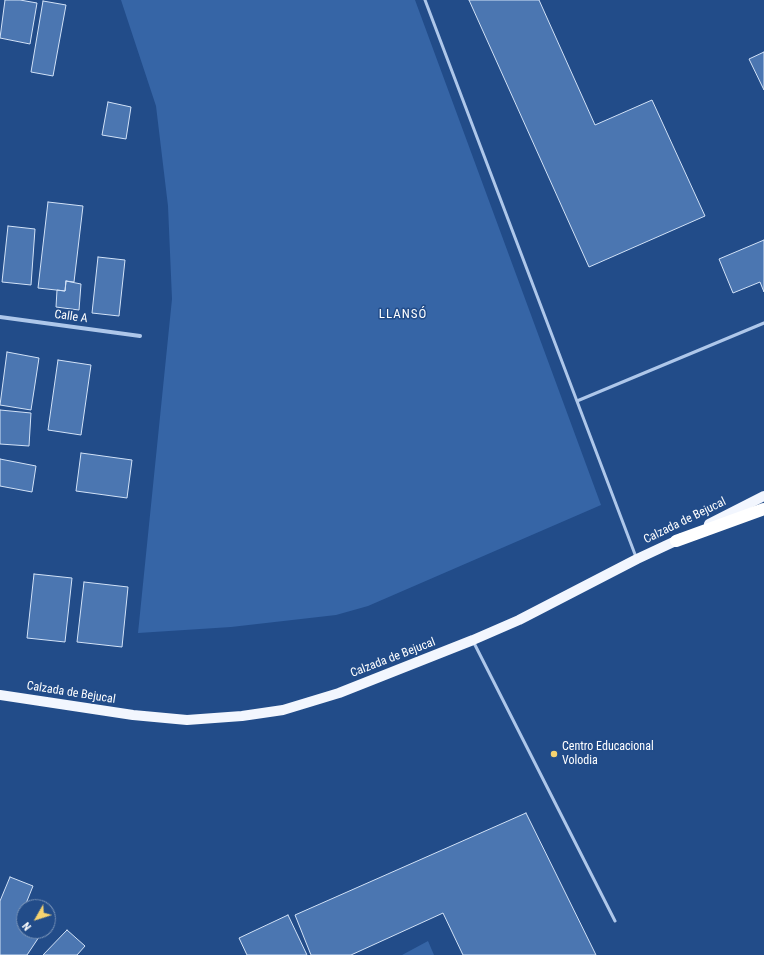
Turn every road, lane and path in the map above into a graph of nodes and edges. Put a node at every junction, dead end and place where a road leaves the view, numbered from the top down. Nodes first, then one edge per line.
1 (425, 0) edge
2 (0, 317) edge
3 (764, 323) edge
4 (140, 336) dead end
5 (577, 401) junction
6 (764, 496) edge
7 (764, 509) edge
8 (676, 541) junction
9 (637, 559) junction
10 (473, 640) junction
11 (0, 695) edge
12 (615, 921) dead end

1 - 5 lane
2 - 4 street, Calle A
3 - 5 lane
5 - 9 lane
6 - 8 main road, Calzada de Bejucal
7 - 8 highway
8 - 9 main road, Calzada de Bejucal
9 - 10 main road, Calzada de Bejucal
10 - 11 main road, Calzada de Bejucal
10 - 12 lane

